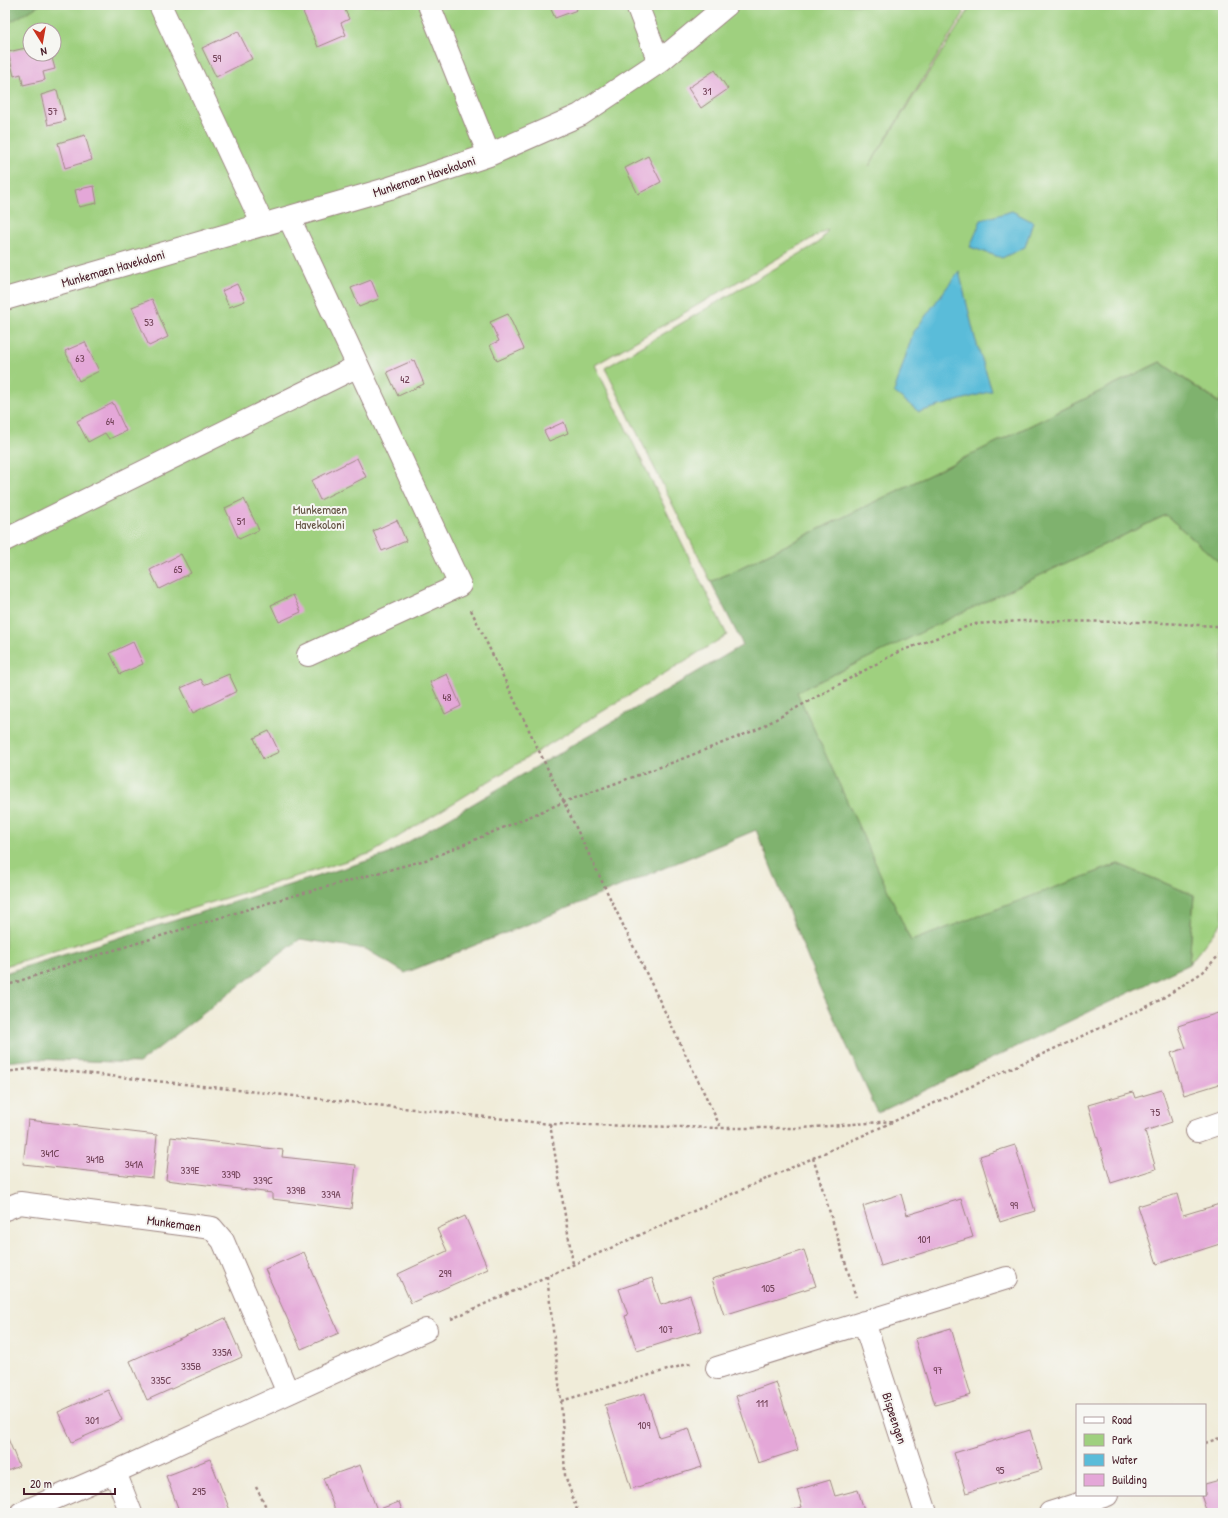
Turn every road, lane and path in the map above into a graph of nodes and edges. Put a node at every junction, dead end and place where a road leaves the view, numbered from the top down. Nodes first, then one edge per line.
1 (160, 5) edge
2 (429, 5) edge
3 (637, 5) edge
4 (727, 5) edge
5 (659, 62) junction
6 (489, 155) junction
7 (289, 218) junction
8 (263, 225) junction
9 (5, 299) edge
10 (358, 366) junction
11 (5, 540) edge
12 (460, 585) junction
13 (1223, 628) edge
14 (308, 655) dead end
15 (564, 802) junction
16 (1223, 951) edge
17 (5, 986) edge
18 (5, 1072) edge
19 (894, 1121) junction
20 (1223, 1122) edge
21 (550, 1124) junction
22 (721, 1128) junction
23 (1197, 1131) dead end
24 (813, 1158) junction
25 (5, 1209) edge
26 (573, 1264) junction
27 (547, 1276) junction
28 (1007, 1278) dead end
29 (864, 1322) junction
30 (426, 1330) joint
31 (717, 1368) joint
32 (288, 1393) junction
33 (561, 1401) junction
34 (1223, 1437) edge
35 (1206, 1443) edge
36 (115, 1472) junction
37 (256, 1487) dead end
38 (1104, 1496) edge
39 (21, 1513) edge
40 (131, 1513) edge
41 (269, 1513) edge
42 (578, 1513) edge
43 (926, 1513) edge
44 (1050, 1513) edge

1 - 8 street
2 - 6 street, Munkemaen Havekoloni
3 - 5 street
4 - 5 street, Munkemaen Havekoloni
5 - 6 street, Munkemaen Havekoloni
6 - 7 street, Munkemaen Havekoloni
7 - 8 street, Munkemaen Havekoloni
7 - 10 street
8 - 9 street, Munkemaen Havekoloni
10 - 11 street
10 - 12 street
12 - 14 street
12 - 15 path
13 - 15 path
15 - 17 path
15 - 22 path
16 - 19 path
18 - 21 path
19 - 22 path
19 - 24 path
20 - 23 street
21 - 22 path
21 - 26 path
24 - 26 path
24 - 29 path
25 - 32 street, Munkemaen
26 - 27 path
27 - 30 path
27 - 33 path
28 - 29 street
29 - 31 street
29 - 43 street, Bispeengen
30 - 32 street
31 - 33 path
32 - 36 street
33 - 42 path
34 - 35 path
36 - 39 street
36 - 40 street
37 - 41 path
38 - 44 street

